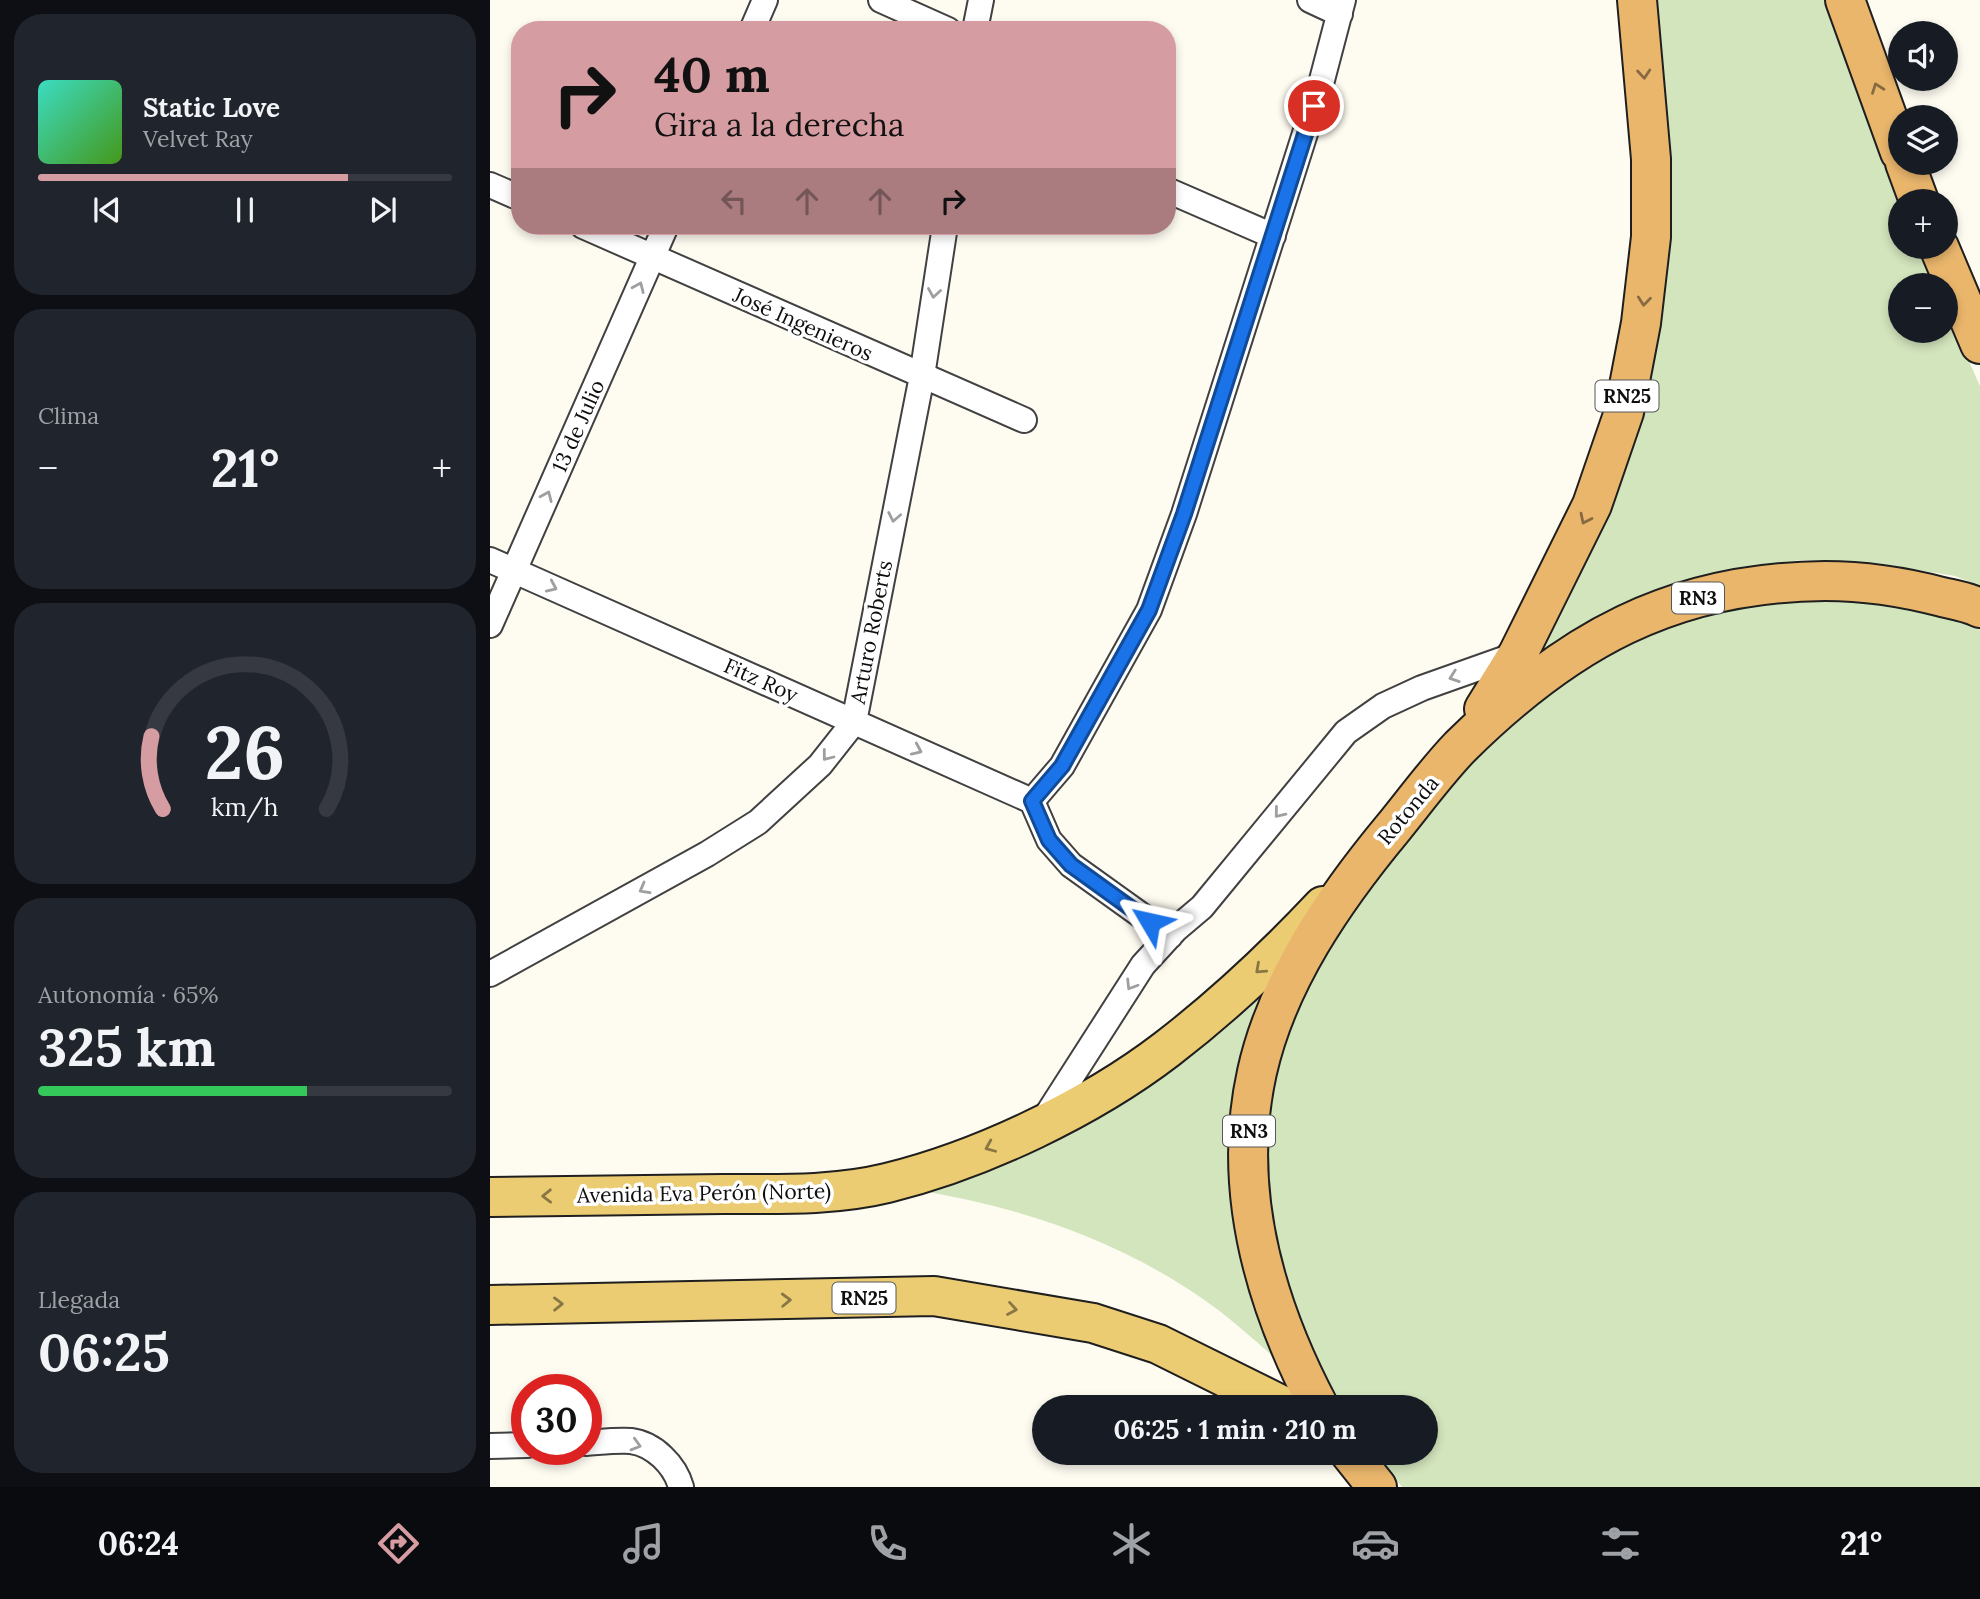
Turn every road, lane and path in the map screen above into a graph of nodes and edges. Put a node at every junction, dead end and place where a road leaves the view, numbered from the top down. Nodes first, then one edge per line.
1 (765, 0) edge
2 (881, 0) edge
3 (981, 0) edge
4 (1310, 0) edge
5 (1637, 0) edge
6 (1845, 0) edge
7 (1342, 7) edge
8 (756, 21) edge
9 (928, 21) edge
10 (977, 21) edge
11 (1888, 119) edge
12 (490, 185) edge
13 (511, 194) edge
14 (1176, 194) edge
15 (604, 235) edge
16 (662, 235) edge
17 (943, 235) edge
18 (1273, 236) junction
19 (653, 256) junction
20 (1943, 259) edge
21 (1980, 344) edge
22 (922, 376) junction
23 (1024, 421) dead end
24 (490, 560) edge
25 (514, 570) junction
26 (1980, 608) edge
27 (490, 625) edge
28 (1518, 654) junction
29 (854, 722) junction
30 (1458, 749) junction
31 (1032, 801) junction
32 (1359, 868) junction
33 (1170, 936) junction
34 (490, 974) edge
35 (1039, 1126) junction
36 (490, 1197) edge
37 (490, 1305) edge
38 (1261, 1395) edge
39 (1314, 1395) edge
40 (602, 1442) edge
41 (511, 1445) edge
42 (490, 1446) edge
43 (1359, 1465) edge
44 (679, 1480) edge
45 (1377, 1487) edge

1 - 8 street
2 - 9 street
3 - 10 street
4 - 7 street
5 -> 28 highway, RN25
11 -> 6 highway
7 - 18 street
12 - 13 street
14 - 18 street
15 - 19 street, José Ingenieros
16 - 19 street, 13 de Julio
17 -> 22 street, Arturo Roberts
18 - 31 street
19 - 22 street, José Ingenieros
25 -> 19 street, 13 de Julio
20 - 21 highway
22 - 23 street, José Ingenieros
22 -> 29 street, Arturo Roberts
24 - 25 street, Fitz Roy
25 - 27 street, 13 de Julio
25 -> 29 street, Fitz Roy
26 - 30 highway, Rotonda / RN3
28 - 30 highway, RN25
28 -> 33 street
29 -> 31 street, Fitz Roy
29 -> 34 street, Arturo Roberts
30 - 32 highway, Rotonda / RN25
31 - 33 street
32 -> 35 main road, Avenida Eva Perón (Norte) / RN25
32 - 39 highway, Rotonda / RN3
33 -> 35 street
35 -> 36 main road, Avenida Eva Perón (Norte) / RN25
37 -> 38 main road, RN25
40 -> 44 street
41 - 42 street
43 - 45 highway

